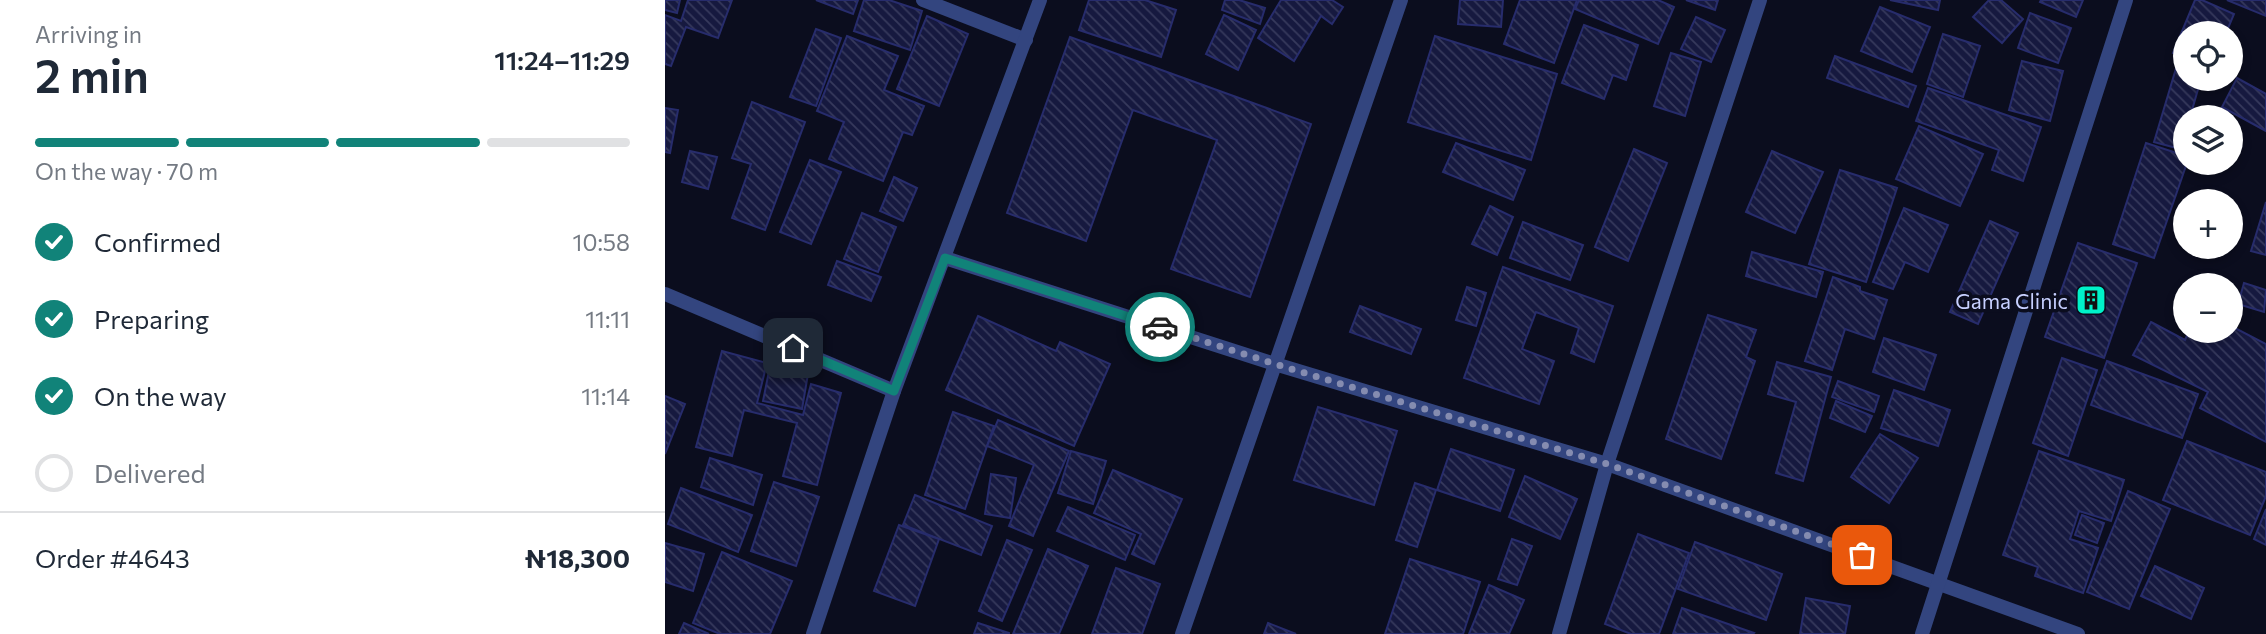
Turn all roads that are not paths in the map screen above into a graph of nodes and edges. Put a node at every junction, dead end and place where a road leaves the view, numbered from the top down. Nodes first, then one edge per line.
1 (923, 0) edge
2 (1040, 0) edge
3 (1401, 0) edge
4 (1760, 0) edge
5 (2126, 0) edge
6 (1026, 40) junction
7 (945, 258) junction
8 (665, 294) edge
9 (1275, 364) junction
10 (894, 391) junction
11 (1607, 464) junction
12 (1938, 583) junction
13 (813, 634) edge
14 (1182, 634) edge
15 (1559, 634) edge
16 (1922, 634) edge
17 (2078, 634) edge

1 - 6 street
2 - 6 street
3 - 9 street
4 - 11 street
5 - 12 street
6 - 7 street
7 - 9 street
7 - 10 street
8 - 10 street
9 - 11 street
9 - 14 street
10 - 13 street
11 - 12 street
11 - 15 street
12 - 16 street
12 - 17 street

